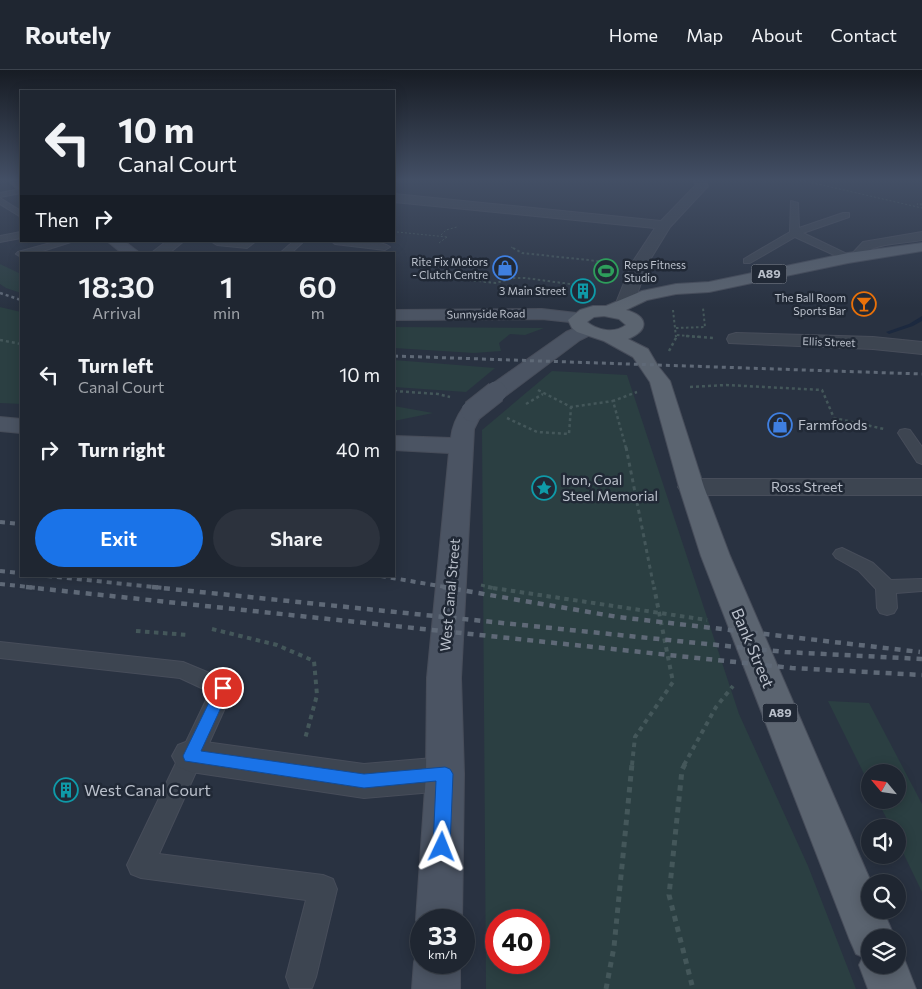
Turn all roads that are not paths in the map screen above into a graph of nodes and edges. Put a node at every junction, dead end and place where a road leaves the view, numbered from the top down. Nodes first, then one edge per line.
1 (633, 222) edge
2 (667, 222) edge
3 (795, 222) edge
4 (826, 222) edge
5 (664, 225) junction
6 (795, 233) junction
7 (20, 235) edge
8 (922, 236) edge
9 (0, 239) edge
10 (66, 242) edge
11 (116, 242) edge
12 (175, 242) edge
13 (217, 242) edge
14 (251, 242) edge
15 (299, 242) edge
16 (343, 242) edge
17 (385, 247) dead end
18 (922, 247) edge
19 (29, 252) edge
20 (131, 252) edge
21 (160, 252) edge
22 (286, 252) edge
23 (20, 255) edge
24 (852, 258) junction
25 (747, 261) dead end
26 (20, 264) edge
27 (709, 287) junction
28 (617, 307) junction
29 (395, 315) edge
30 (582, 324) junction
31 (636, 324) junction
32 (607, 335) junction
33 (736, 339) road end
34 (922, 348) edge
35 (660, 381) junction
36 (0, 424) edge
37 (20, 426) edge
38 (904, 433) road end
39 (395, 443) edge
40 (463, 446) junction
41 (922, 459) edge
42 (691, 487) junction
43 (922, 487) edge
44 (842, 554) dead end
45 (922, 585) edge
46 (886, 587) junction
47 (886, 608) dead end
48 (0, 650) edge
49 (191, 756) junction
50 (445, 774) junction
51 (439, 909) edge
52 (868, 929) edge
53 (437, 974) edge
54 (886, 974) edge
55 (301, 977) dead end
56 (436, 989) edge
57 (892, 989) edge

1 - 5 street
2 - 5 street
3 - 6 lane
4 - 6 lane
5 - 28 street
6 - 24 lane
6 - 25 lane
7 - 9 lane
8 - 24 street
10 - 19 lane
11 - 20 street
12 - 21 street
13 - 14 lane
15 - 22 lane
16 - 17 lane
18 - 24 main road, A89
23 - 26 lane
24 - 27 main road, A89
27 - 28 main road, A89
27 - 31 main road, A89
28 - 30 main road, A89
28 - 31 main road, A89
29 - 30 street, Sunnyside Road
30 - 32 main road, A89
30 - 40 street, West Canal Street, bridge
31 - 32 main road, A89
31 - 35 main road, Bank Street / A89
32 - 35 main road, Bank Street / A89
33 - 34 street, Ellis Street
35 - 42 main road, Bank Street / A89
36 - 37 street
38 - 41 lane
39 - 40 street
40 - 50 street, West Canal Street
42 - 43 street, Ross Street
42 - 52 main road, Bank Street / A89
44 - 46 lane
45 - 46 lane
46 - 47 lane
48 - 49 lane
49 - 50 street
49 - 55 lane
50 - 51 street, West Canal Street
53 - 56 street
54 - 57 main road

